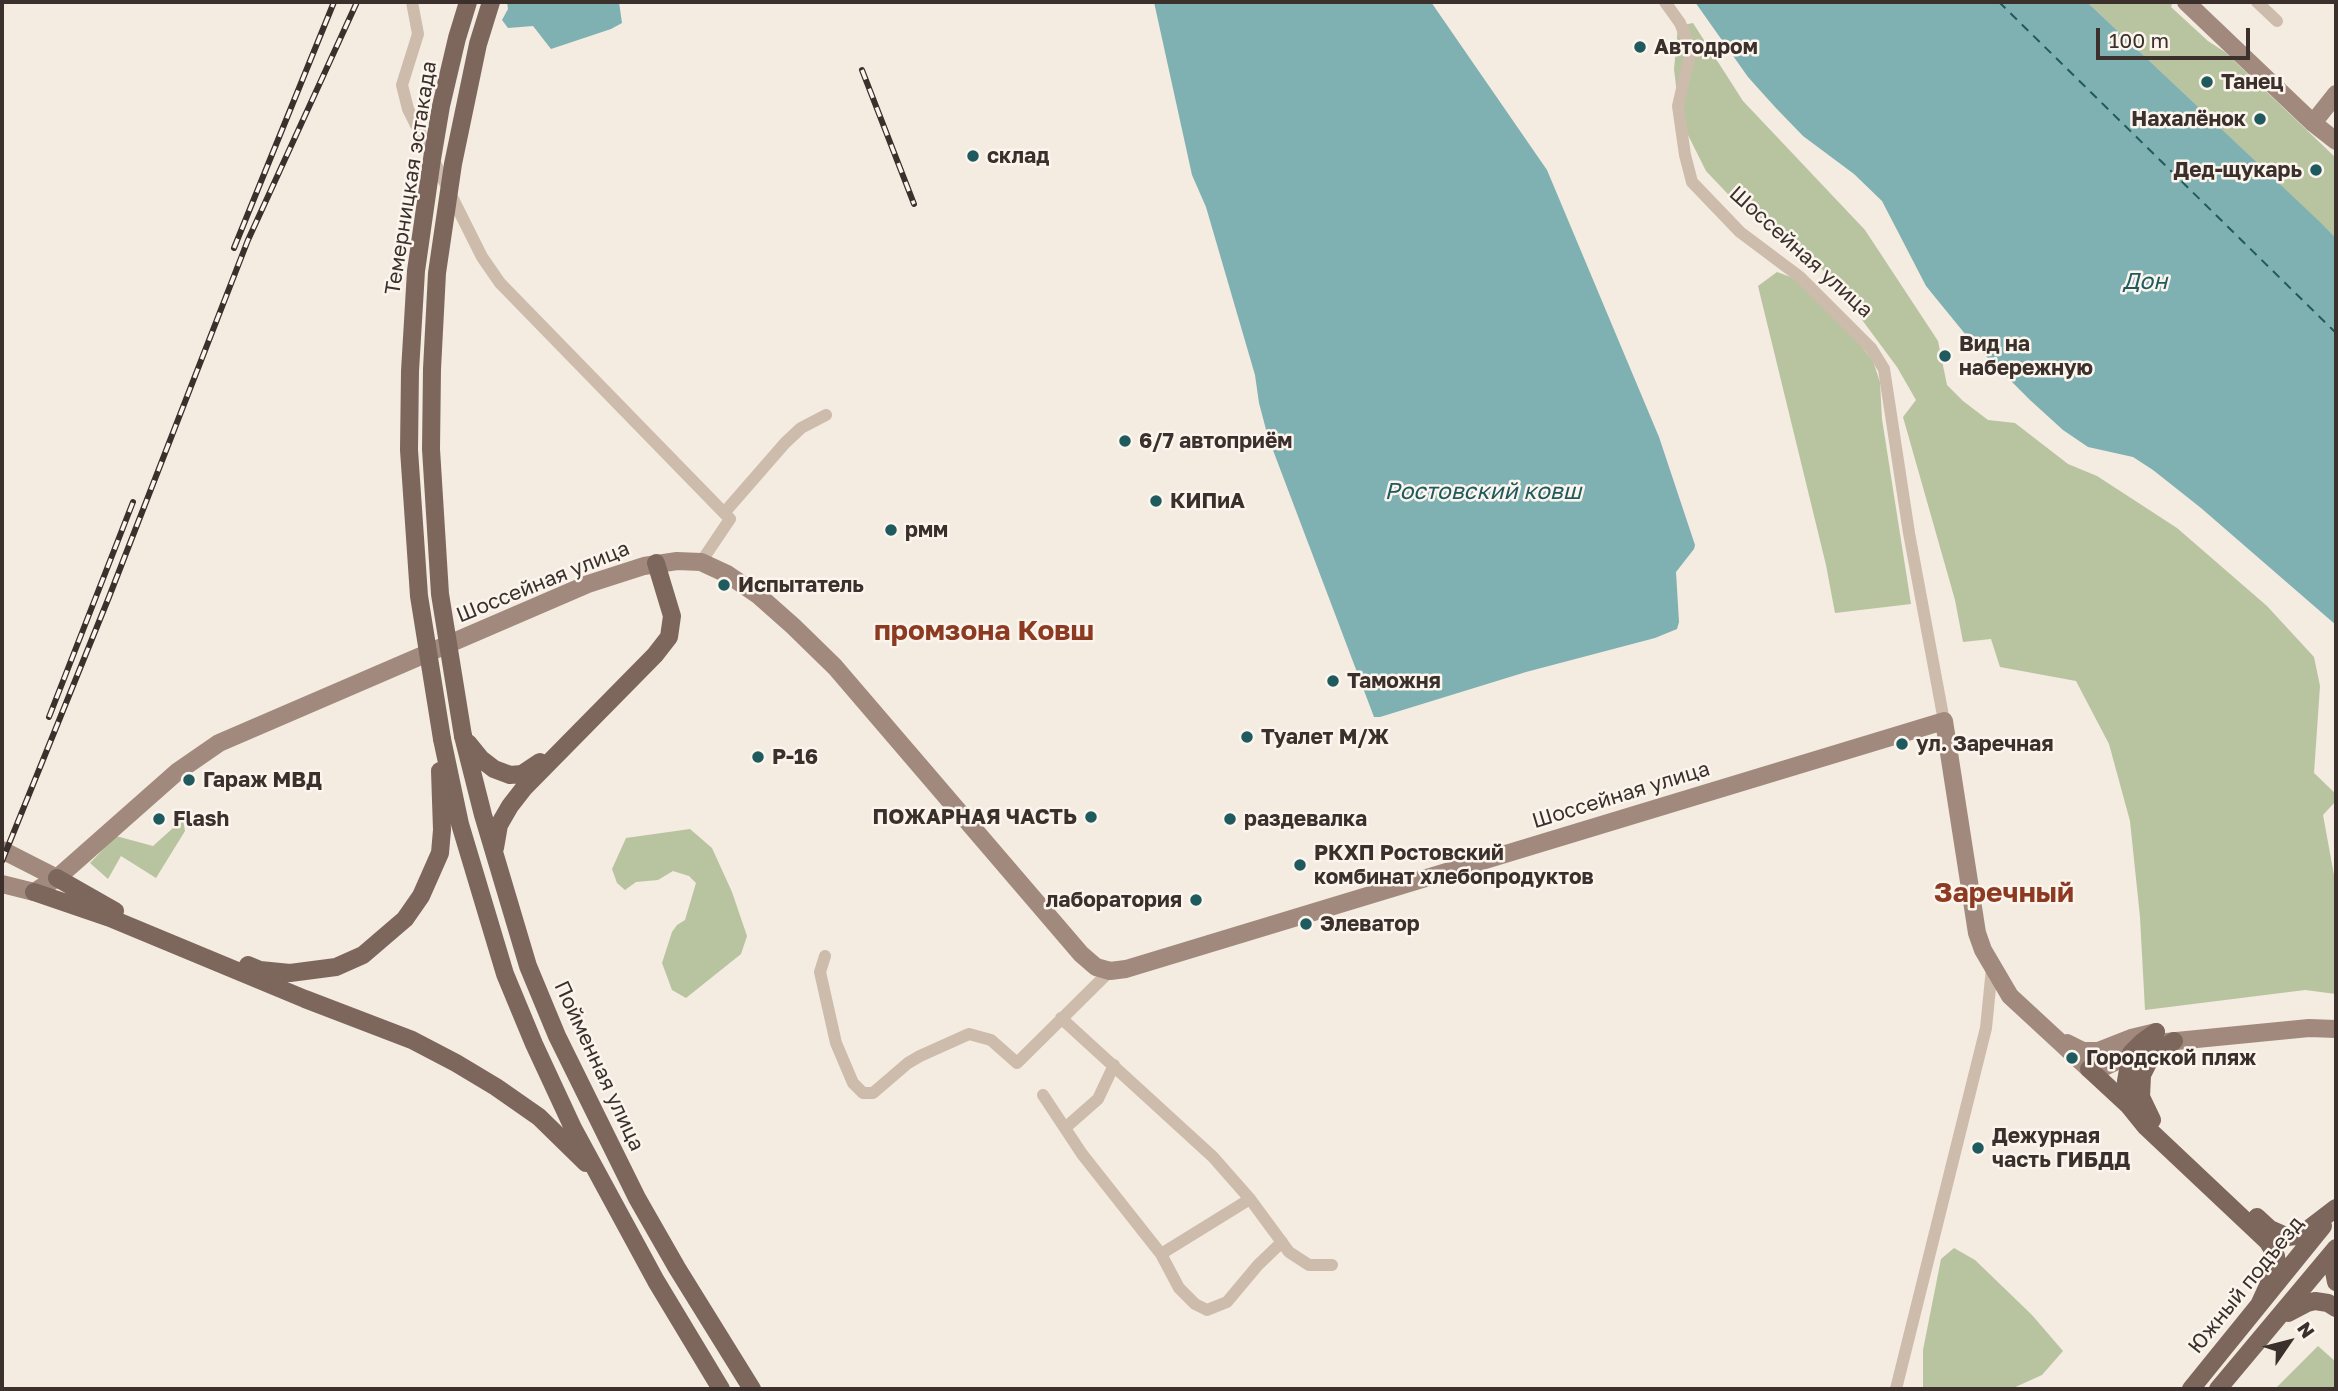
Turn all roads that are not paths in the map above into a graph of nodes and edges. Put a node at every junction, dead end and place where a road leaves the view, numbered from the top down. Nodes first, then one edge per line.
1 (412, 2) edge
2 (468, 2) edge
3 (491, 2) edge
4 (1665, 2) edge
5 (2186, 2) edge
6 (2257, 2) edge
7 (2277, 21) dead end
8 (2336, 94) edge
9 (2313, 123) junction
10 (2336, 141) edge
11 (826, 415) dead end
12 (727, 516) junction
13 (701, 562) junction
14 (650, 564) junction
15 (1944, 721) junction
16 (463, 736) junction
17 (442, 741) junction
18 (2, 850) edge
19 (495, 851) junction
20 (57, 878) junction
21 (2, 884) edge
22 (34, 892) junction
23 (64, 902) junction
24 (825, 956) dead end
25 (1992, 968) junction
26 (1110, 971) junction
27 (2336, 1017) edge
28 (1062, 1018) junction
29 (2336, 1029) edge
30 (2156, 1032) junction
31 (2057, 1039) junction
32 (2174, 1041) junction
33 (2131, 1053) junction
34 (1114, 1065) junction
35 (2089, 1069) junction
36 (1043, 1095) dead end
37 (2129, 1106) junction
38 (2152, 1120) junction
39 (1065, 1128) junction
40 (1250, 1199) junction
41 (2336, 1209) edge
42 (625, 1221) junction
43 (1282, 1242) junction
44 (2336, 1248) edge
45 (1161, 1254) junction
46 (2336, 1256) edge
47 (1332, 1265) dead end
48 (2336, 1282) edge
49 (2259, 1305) junction
50 (2336, 1308) edge
51 (2276, 1321) junction
52 (721, 1389) edge
53 (752, 1389) edge
54 (1896, 1389) edge
55 (2191, 1389) edge
56 (2218, 1389) edge

1 - 12 street
2 - 17 main road, Темерницкая эстакада, bridge
3 - 16 main road, Темерницкая эстакада, bridge
4 - 15 street, Шоссейная улица
5 - 9 main road
6 - 7 street
8 - 9 main road
9 - 10 main road
11 - 12 street
12 - 13 street
13 - 14 main road, Шоссейная улица
13 - 26 main road, Шоссейная улица
14 - 16 main road
14 - 19 main road
14 - 20 main road, Шоссейная улица
15 - 25 main road, Шоссейная улица
15 - 26 main road, Шоссейная улица
16 - 19 main road, Пойменная улица
17 - 20 main road
17 - 42 main road
18 - 20 main road
19 - 53 main road, Пойменная улица
20 - 22 main road
20 - 23 main road
21 - 22 main road
22 - 23 main road
23 - 42 main road
24 - 28 street
25 - 31 main road, Шоссейная улица
25 - 54 street, Шоссейная улица
26 - 28 street
27 - 30 main road
28 - 34 street
29 - 32 main road
30 - 31 main road
30 - 33 main road
31 - 35 main road, Шоссейная улица
32 - 33 main road
32 - 38 main road
33 - 35 main road
33 - 37 main road
34 - 39 street
34 - 40 street
35 - 37 main road
36 - 39 street
37 - 38 main road
37 - 49 main road
38 - 41 main road
39 - 45 street
40 - 43 street
40 - 45 street
41 - 49 main road, Южный подъезд
42 - 52 main road
43 - 45 street
43 - 47 street
44 - 51 main road
46 - 48 main road
49 - 55 main road, Южный подъезд
50 - 51 main road
51 - 56 main road

